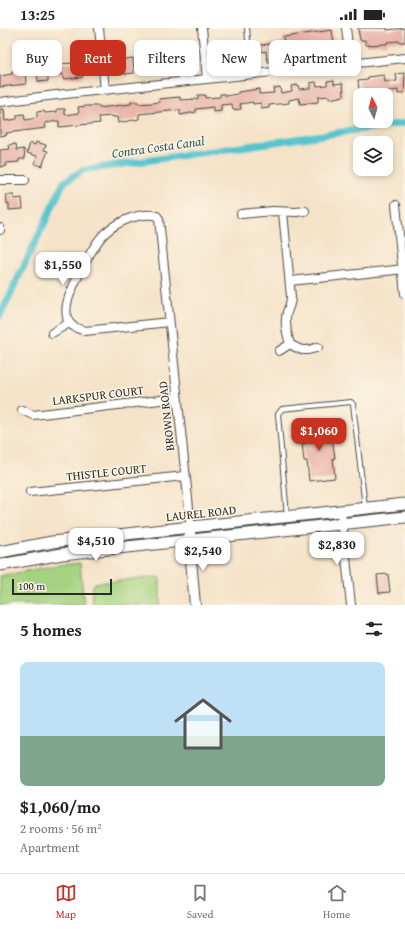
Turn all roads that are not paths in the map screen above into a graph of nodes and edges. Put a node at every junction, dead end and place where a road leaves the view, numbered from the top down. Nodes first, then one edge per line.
1 (99, 28) edge
2 (202, 28) edge
3 (246, 28) edge
4 (346, 28) edge
5 (247, 40) edge
6 (347, 40) edge
7 (405, 58) edge
8 (361, 62) edge
9 (240, 76) edge
10 (207, 79) junction
11 (105, 90) junction
12 (0, 102) edge
13 (0, 180) edge
14 (25, 180) dead end
15 (396, 204) dead end
16 (305, 210) dead end
17 (283, 212) junction
18 (241, 214) dead end
19 (404, 269) edge
20 (290, 281) junction
21 (405, 294) edge
22 (169, 322) junction
23 (69, 323) junction
24 (52, 333) dead end
25 (290, 344) junction
26 (318, 347) dead end
27 (279, 351) dead end
28 (177, 398) junction
29 (22, 410) dead end
30 (185, 476) junction
31 (30, 492) dead end
32 (405, 504) edge
33 (365, 508) junction
34 (341, 511) junction
35 (287, 516) junction
36 (405, 517) edge
37 (342, 524) junction
38 (190, 527) junction
39 (190, 540) junction
40 (0, 552) edge
41 (0, 565) edge
42 (195, 605) edge
43 (351, 605) edge

1 - 11 street
2 - 10 street
3 - 5 lane
4 - 6 street
7 - 8 street
9 - 10 street
10 - 11 street
11 - 12 street
13 - 14 street
15 - 19 street
16 - 17 street
17 - 18 street
17 - 20 street
19 - 20 street
19 - 21 street
20 - 25 street
22 - 23 street
22 - 23 street, BROWN ROAD
22 - 28 street, BROWN ROAD
23 - 24 street
25 - 26 street
25 - 27 street
28 - 29 street, LARKSPUR COURT
28 - 30 street, BROWN ROAD
30 - 31 street, THISTLE COURT
30 - 38 street, BROWN ROAD
32 - 33 main road, LAUREL ROAD
33 - 34 main road, LAUREL ROAD
33 - 35 lane
34 - 35 main road, LAUREL ROAD
34 - 37 street
35 - 38 main road, LAUREL ROAD
36 - 37 main road
37 - 39 main road
37 - 43 street
38 - 39 street, BROWN ROAD
38 - 40 main road, LAUREL ROAD
39 - 41 main road
39 - 42 street, BROWN ROAD

